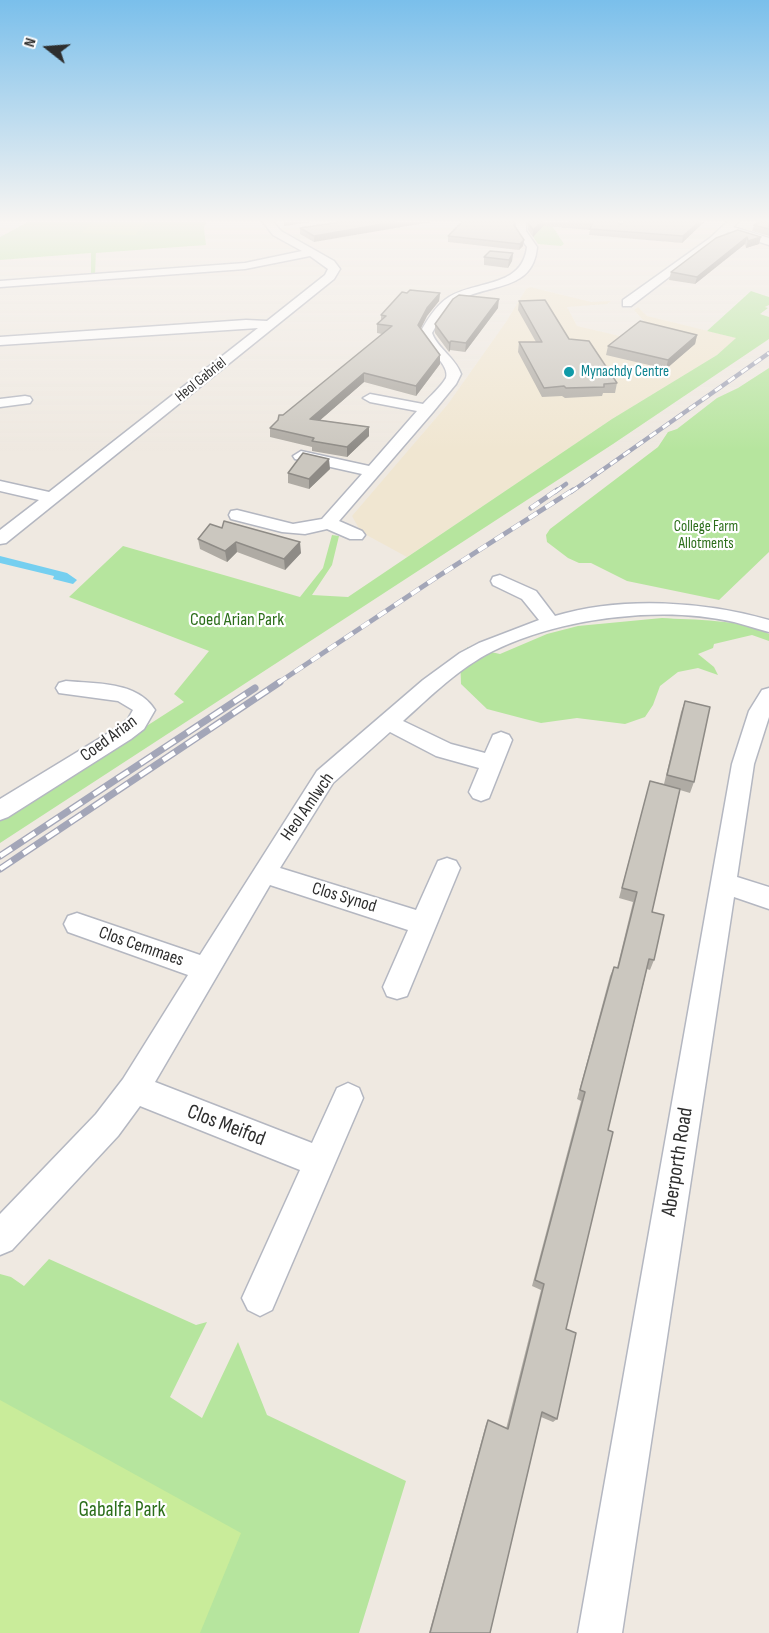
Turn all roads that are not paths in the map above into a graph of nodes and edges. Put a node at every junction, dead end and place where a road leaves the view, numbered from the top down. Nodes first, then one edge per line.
1 (301, 298) edge
2 (457, 298) edge
3 (633, 298) edge
4 (627, 303) dead end
5 (269, 325) junction
6 (0, 341) edge
7 (370, 398) dead end
8 (25, 400) dead end
9 (0, 403) edge
10 (428, 409) junction
11 (301, 456) edge
12 (374, 471) junction
13 (0, 486) edge
14 (53, 498) junction
15 (237, 515) dead end
16 (328, 524) junction
17 (357, 535) dead end
18 (0, 539) edge
19 (500, 581) dead end
20 (551, 623) junction
21 (769, 626) edge
22 (66, 688) dead end
23 (769, 694) edge
24 (387, 722) junction
25 (501, 740) dead end
26 (492, 763) junction
27 (481, 792) dead end
28 (0, 811) edge
29 (447, 868) dead end
30 (264, 873) junction
31 (725, 884) junction
32 (769, 898) edge
33 (77, 924) dead end
34 (424, 924) junction
35 (206, 969) junction
36 (397, 987) dead end
37 (134, 1089) junction
38 (348, 1098) dead end
39 (319, 1162) junction
40 (0, 1238) edge
41 (260, 1298) dead end
42 (600, 1633) edge

1 - 5 street, Heol Gabriel
2 - 10 street
3 - 4 street
5 - 6 street
5 - 14 street, Heol Gabriel
7 - 10 street
8 - 9 street
10 - 12 street
11 - 12 street
12 - 16 street
13 - 14 street
14 - 18 street, Heol Gabriel
15 - 16 street
16 - 17 street
19 - 20 street
20 - 21 street, Heol Amlwch
20 - 24 street, Heol Amlwch
22 - 28 street, Coed Arian
23 - 31 street, Aberporth Road
24 - 26 street
24 - 30 street, Heol Amlwch
25 - 26 street
26 - 27 street
29 - 34 street
30 - 34 street, Clos Synod
30 - 35 street, Heol Amlwch
31 - 32 street
31 - 42 street, Aberporth Road
33 - 35 street, Clos Cemmaes
34 - 36 street
35 - 37 street, Heol Amlwch
37 - 39 street, Clos Meifod
37 - 40 street, Heol Amlwch
38 - 39 street
39 - 41 street

